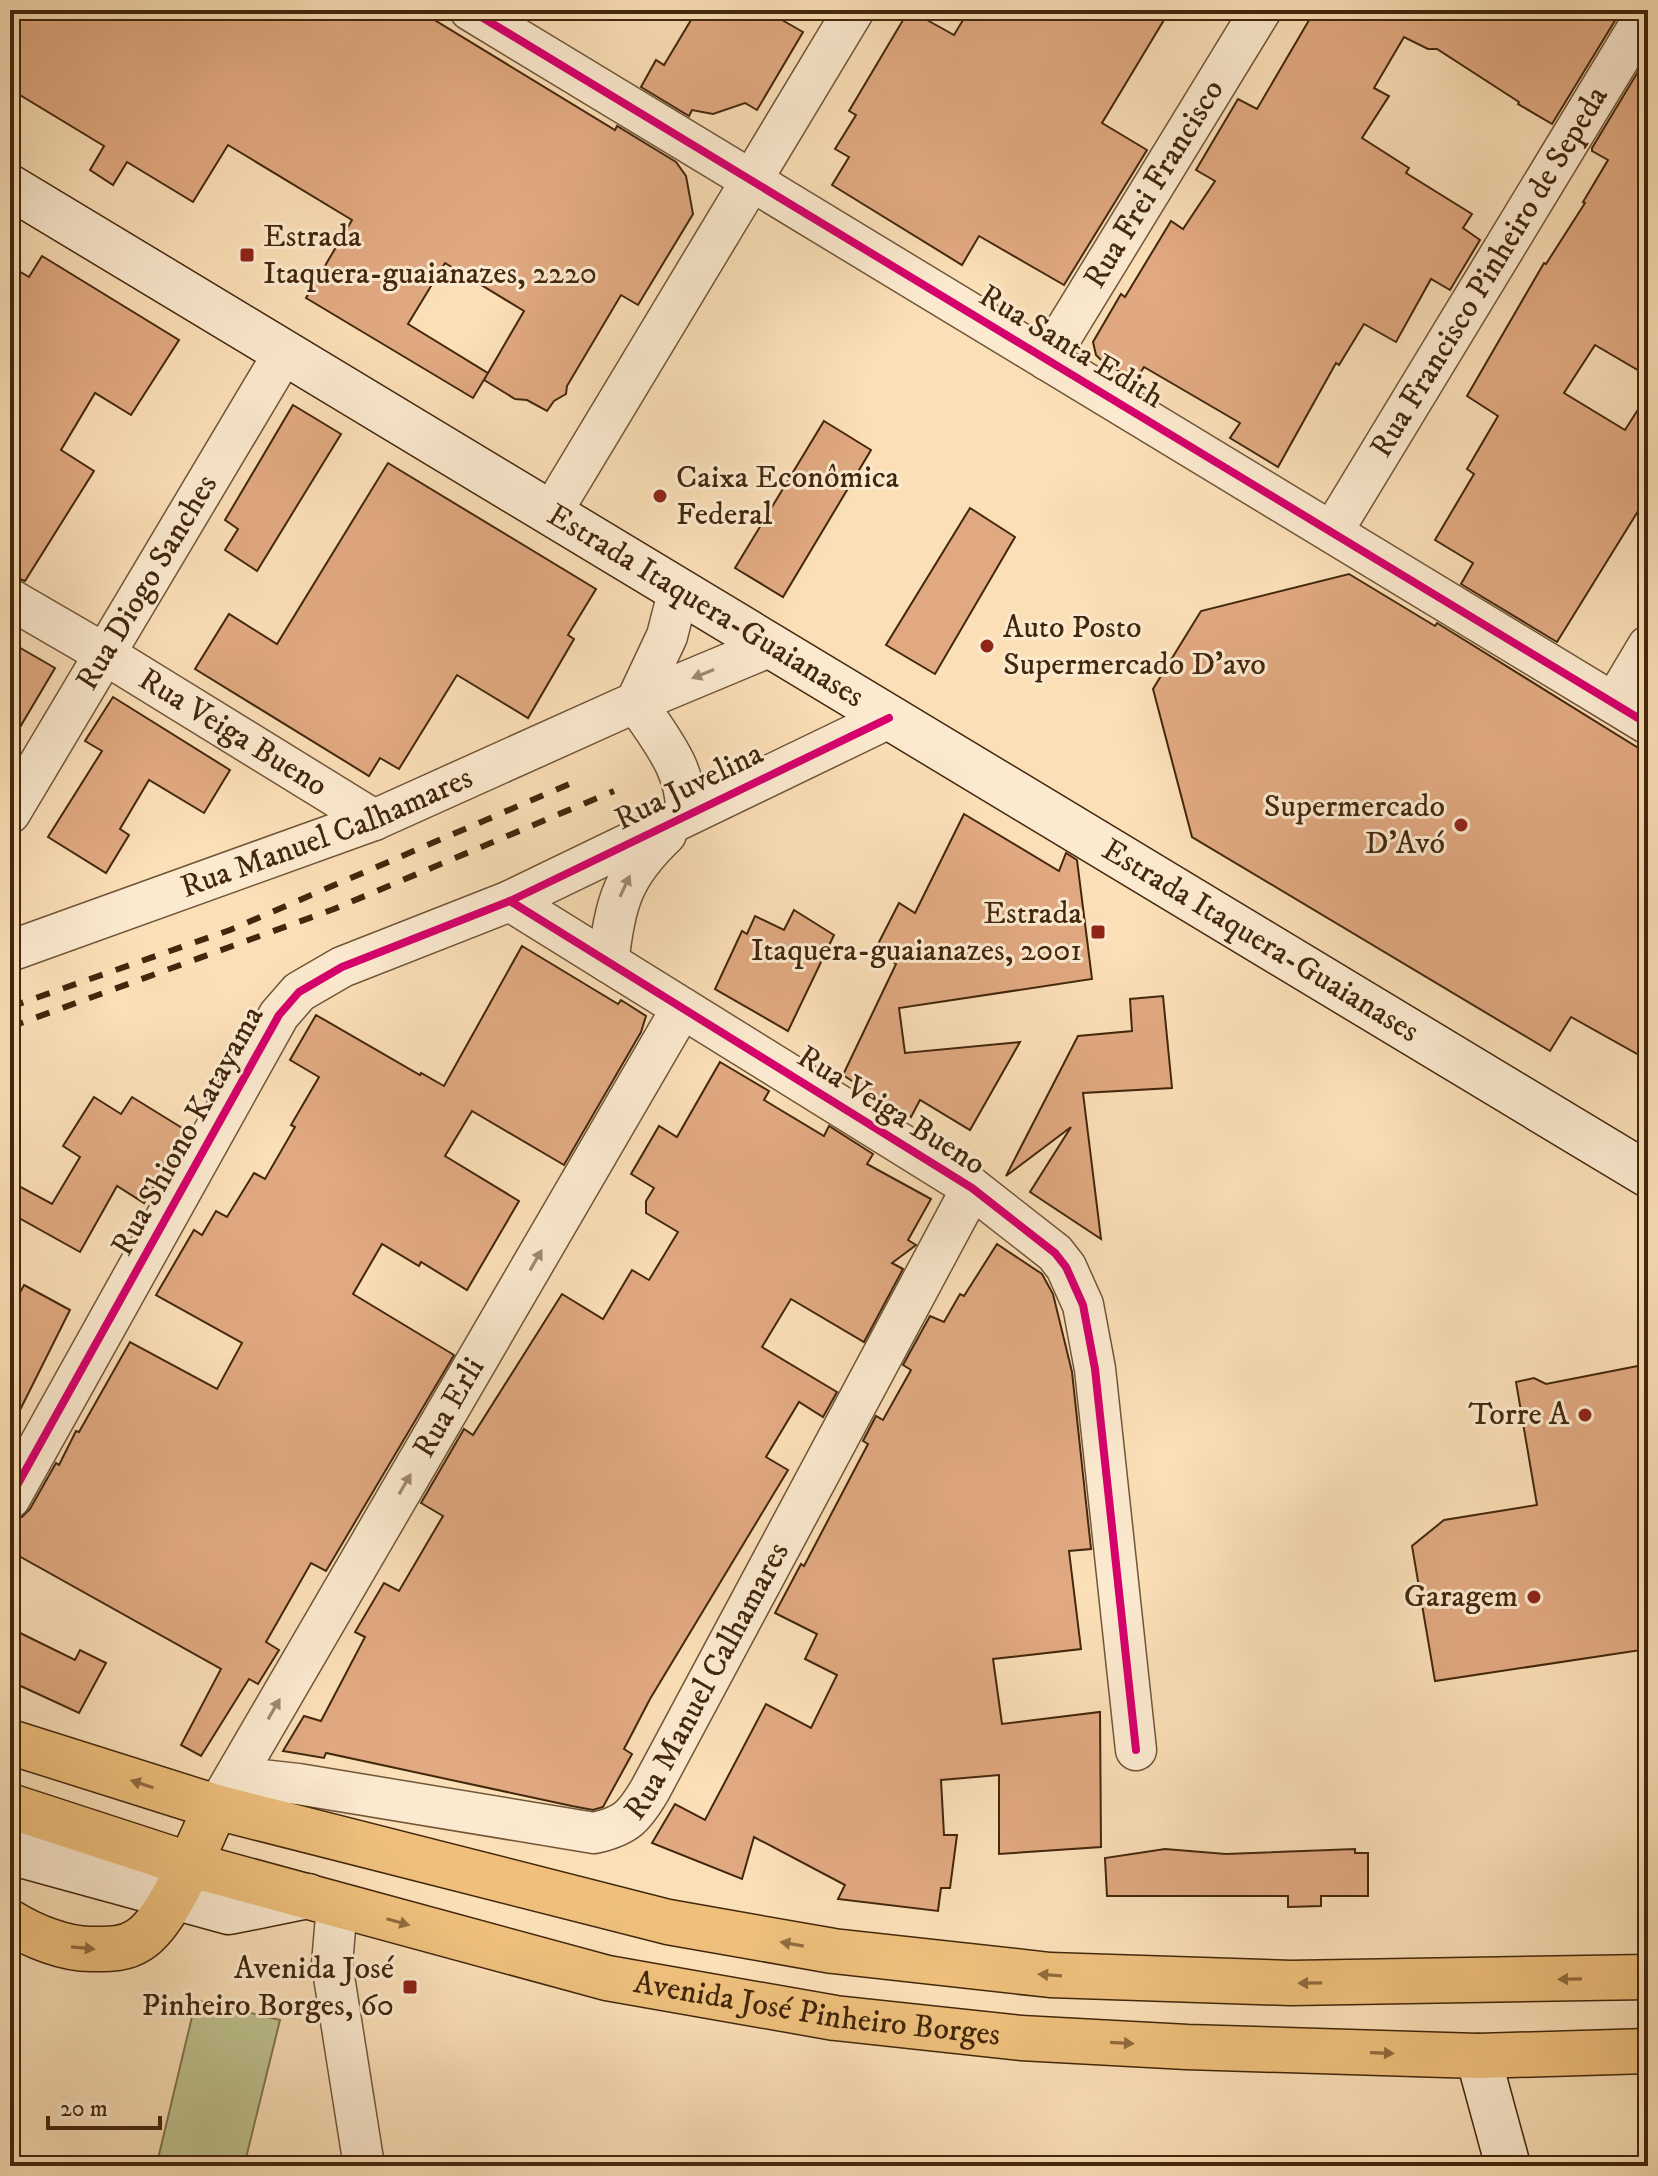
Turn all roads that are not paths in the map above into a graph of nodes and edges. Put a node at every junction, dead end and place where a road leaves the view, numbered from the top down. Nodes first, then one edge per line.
1 (470, 10) edge
2 (854, 10) edge
3 (1261, 10) edge
4 (1648, 11) edge
5 (750, 181) junction
6 (10, 187) edge
7 (284, 353) junction
8 (1047, 360) junction
9 (551, 513) junction
10 (1332, 532) junction
11 (678, 593) junction
12 (10, 599) edge
13 (1648, 646) edge
14 (769, 647) junction
15 (103, 653) junction
16 (636, 702) junction
17 (1614, 703) junction
18 (889, 718) junction
19 (1648, 724) edge
20 (10, 813) edge
21 (686, 815) junction
22 (374, 820) junction
23 (510, 901) junction
24 (10, 951) edge
25 (608, 962) junction
26 (682, 1008) junction
27 (1648, 1175) edge
28 (972, 1188) junction
29 (10, 1498) edge
30 (10, 1742) edge
31 (1136, 1750) dead end
32 (226, 1792) junction
33 (10, 1806) edge
34 (10, 1852) edge
35 (180, 1881) junction
36 (323, 1901) junction
37 (10, 1922) edge
38 (1648, 1977) edge
39 (1648, 2051) edge
40 (1478, 2056) junction
41 (364, 2166) edge
42 (1508, 2166) edge

1 - 5 street, Rua Santa Edith
2 - 5 street
3 - 8 street, Rua Frei Francisco
4 - 10 street, Rua Francisco Pinheiro de Sepeda
5 - 8 street, Rua Santa Edith
5 - 9 street
6 - 7 main road, Estrada Itaquera-Guaianases
7 - 9 main road, Estrada Itaquera-Guaianases
7 - 15 street, Rua Diogo Sanches
8 - 10 street, Rua Santa Edith
9 - 11 main road, Estrada Itaquera-Guaianases
10 - 17 street, Rua Santa Edith
11 - 14 main road, Estrada Itaquera-Guaianases
11 - 16 street
12 - 15 street, Rua Veiga Bueno
13 - 17 street
14 -> 16 street, Rua Manuel Calhamares
14 - 18 main road, Estrada Itaquera-Guaianases
15 - 20 street, Rua Diogo Sanches
15 - 22 street, Rua Veiga Bueno
16 - 21 street
16 - 22 street, Rua Manuel Calhamares
17 - 19 street, Rua Santa Edith
18 - 21 street, Rua Juvelina
18 - 27 main road, Estrada Itaquera-Guaianases
21 - 23 street, Rua Juvelina
25 -> 21 street, Rua Juvelina
22 - 24 street, Rua Manuel Calhamares
23 - 25 street, Rua Veiga Bueno
23 - 29 street, Rua Shiono Katayama
25 - 26 street, Rua Veiga Bueno
26 - 28 street, Rua Veiga Bueno
32 -> 26 street, Rua Erli
28 - 31 street, Rua Veiga Bueno
28 - 32 street, Rua Manuel Calhamares
32 -> 30 main road, Avenida José Pinheiro Borges
32 - 35 main road
38 -> 32 main road, Avenida José Pinheiro Borges
33 - 35 main road, Avenida José Pinheiro Borges
34 - 35 main road
35 - 36 main road, Avenida José Pinheiro Borges
37 -> 35 main road
36 -> 40 main road, Avenida José Pinheiro Borges
36 - 41 street
39 - 40 main road, Avenida José Pinheiro Borges
40 - 42 main road

